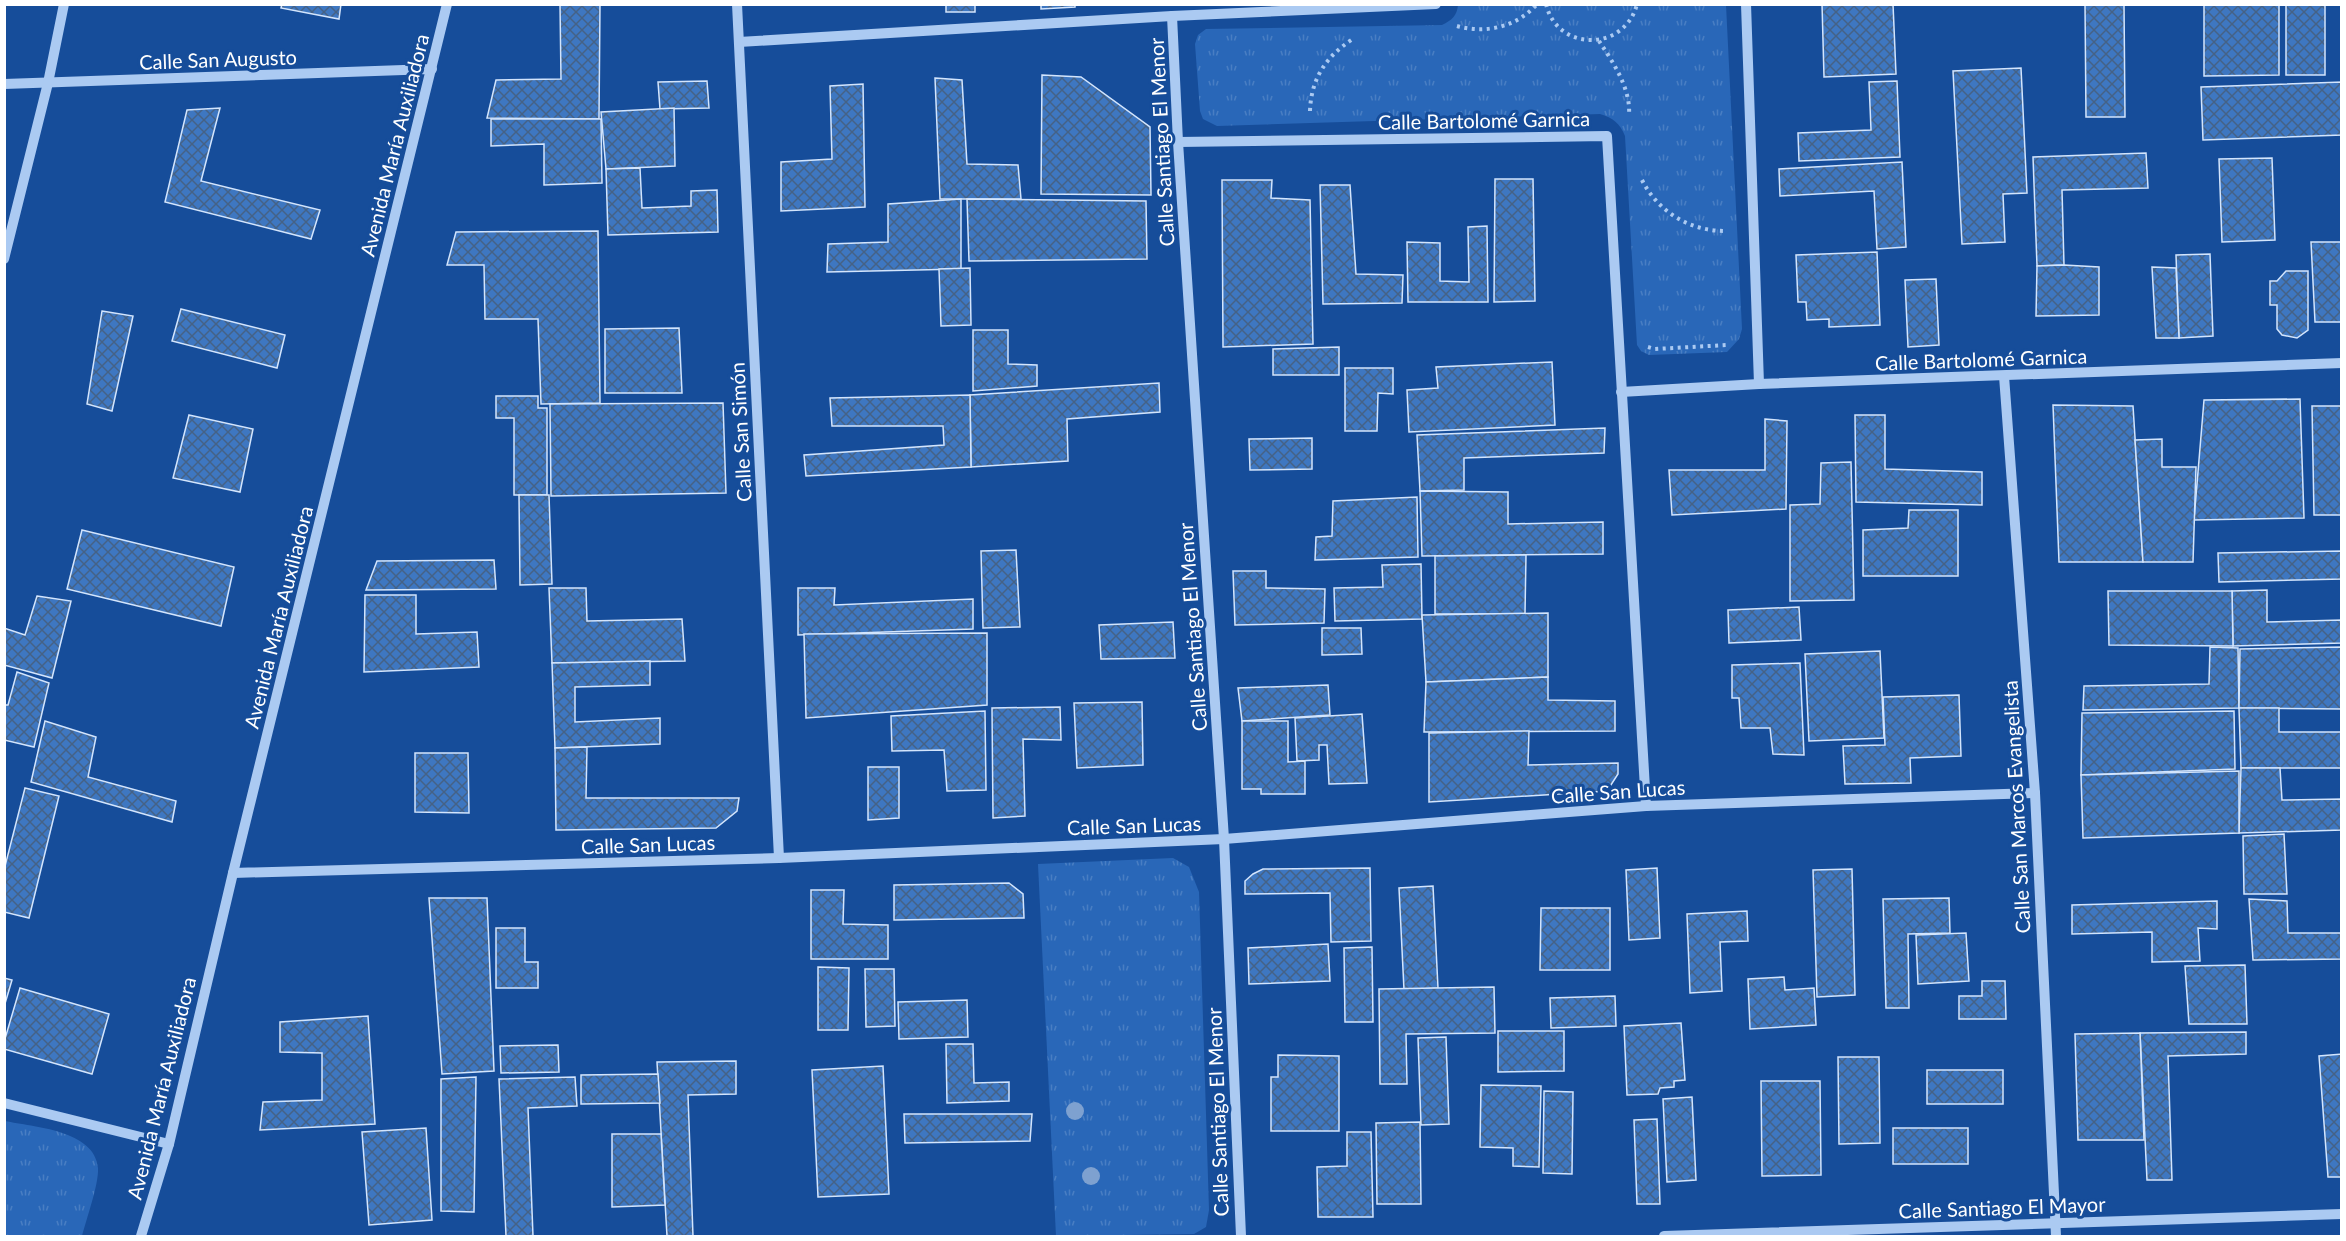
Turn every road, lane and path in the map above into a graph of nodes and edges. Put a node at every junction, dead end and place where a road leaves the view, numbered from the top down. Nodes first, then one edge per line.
1 (64, 4) edge
2 (447, 4) edge
3 (737, 4) edge
4 (1537, 4) edge
5 (1546, 4) edge
6 (1637, 4) edge
7 (1746, 4) edge
8 (1436, 5) edge
9 (1172, 16) junction
10 (1457, 26) dead end
11 (1356, 37) dead end
12 (1599, 41) junction
13 (739, 42) junction
14 (432, 69) junction
15 (48, 83) junction
16 (4, 84) edge
17 (1310, 118) dead end
18 (1629, 118) dead end
19 (1178, 142) junction
20 (1640, 177) dead end
21 (1732, 231) dead end
22 (4, 259) edge
23 (2342, 363) edge
24 (2004, 376) junction
25 (1759, 384) junction
26 (1621, 392) junction
27 (2035, 793) junction
28 (1646, 806) junction
29 (1224, 839) junction
30 (779, 858) junction
31 (233, 873) junction
32 (4, 1103) edge
33 (170, 1144) junction
34 (2342, 1214) edge
35 (2055, 1224) junction
36 (141, 1236) edge
37 (1241, 1236) edge
38 (1664, 1236) edge
39 (2056, 1236) edge

1 - 15 street
2 - 14 street, Avenida María Auxiliadora
3 - 13 street, Calle San Simón
4 - 10 path
5 - 12 path
6 - 12 path
7 - 25 street
8 - 9 street
9 - 13 street
9 - 19 street, Calle Santiago El Menor
11 - 17 path
12 - 18 path
13 - 30 street, Calle San Simón
14 - 15 street, Calle San Augusto
14 - 31 street, Avenida María Auxiliadora
15 - 16 street, Calle San Augusto
15 - 22 street
19 - 26 street, Calle Bartolomé Garnica
19 - 29 street, Calle Santiago El Menor
20 - 21 path
23 - 24 street, Calle Bartolomé Garnica
24 - 25 street, Calle Bartolomé Garnica
24 - 27 street, Calle San Marcos Evangelista
25 - 26 street, Calle Bartolomé Garnica
26 - 28 street, Calle Bartolomé Garnica
27 - 28 street, Calle San Lucas
27 - 35 street, Calle San Marcos Evangelista
28 - 29 street, Calle San Lucas
29 - 30 street, Calle San Lucas
29 - 37 street, Calle Santiago El Menor
30 - 31 street, Calle San Lucas
31 - 33 street, Avenida María Auxiliadora
32 - 33 street
33 - 36 street, Avenida María Auxiliadora
34 - 35 street, Calle Santiago El Mayor
35 - 38 street, Calle Santiago El Mayor
35 - 39 street, Calle San Marcos Evangelista

